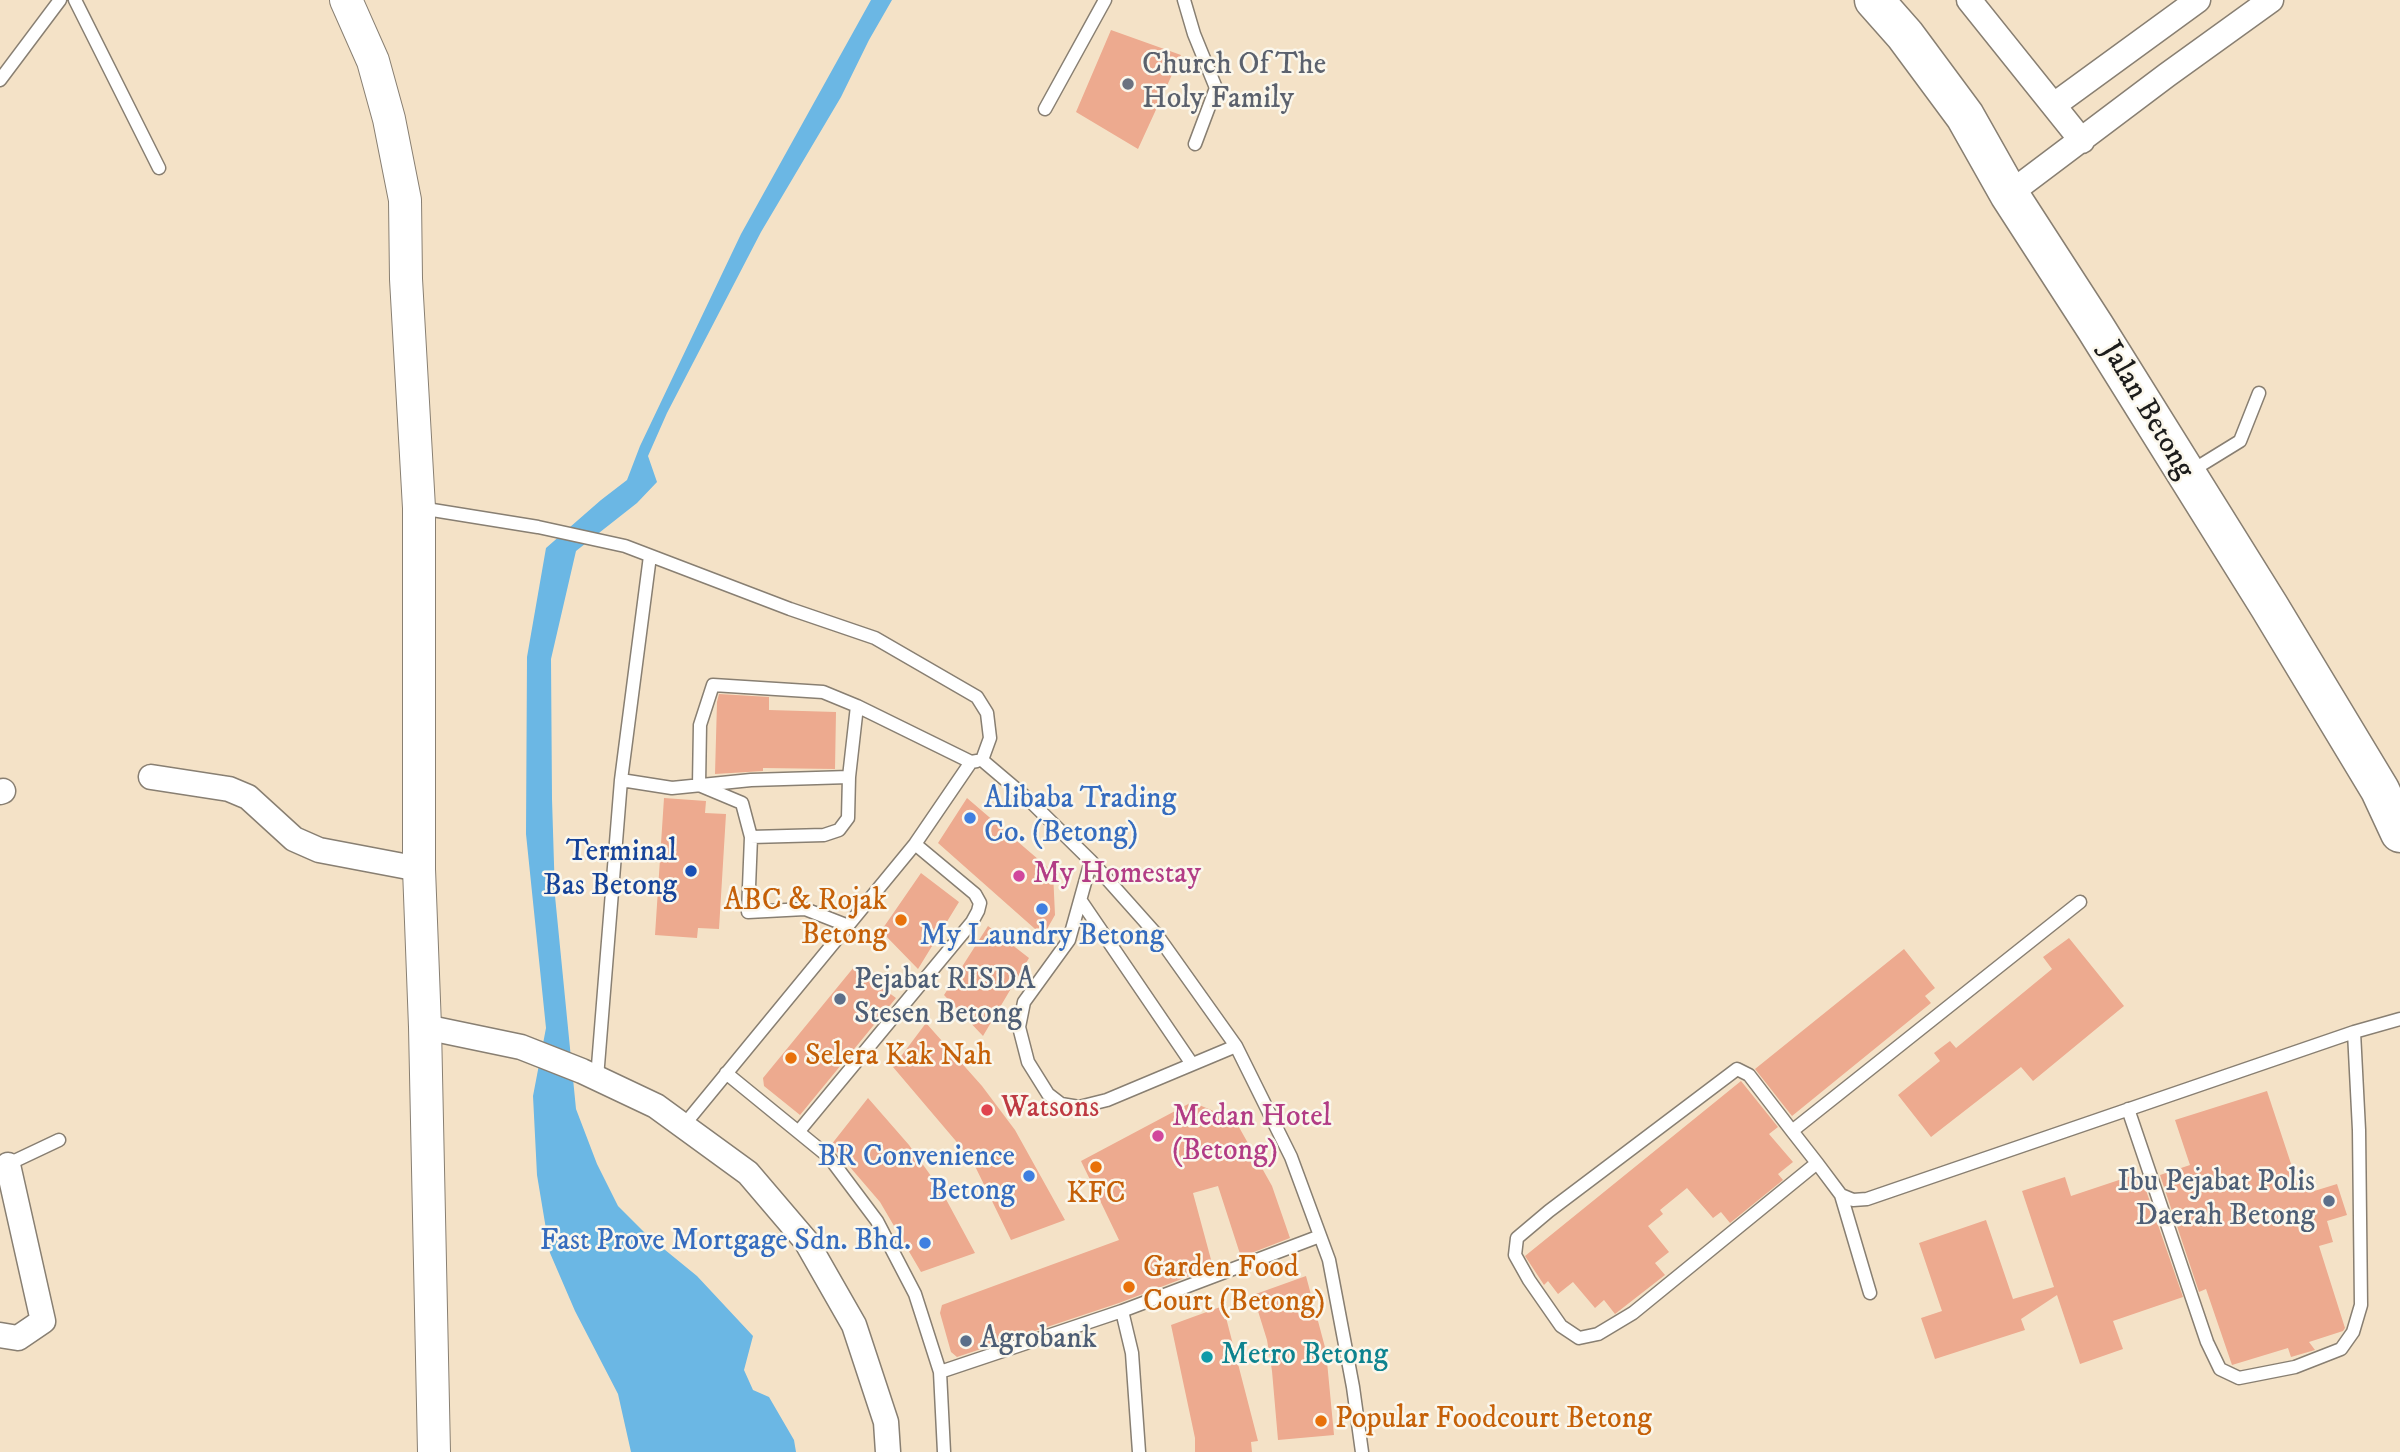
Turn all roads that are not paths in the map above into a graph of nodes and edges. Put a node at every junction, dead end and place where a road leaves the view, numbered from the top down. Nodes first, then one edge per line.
1 (60, 0) edge
2 (75, 0) edge
3 (346, 0) edge
4 (1105, 0) edge
5 (1184, 0) edge
6 (1874, 0) edge
7 (1969, 0) edge
8 (2198, 0) edge
9 (2271, 0) edge
10 (0, 80) edge
11 (2053, 105) junction
12 (1045, 109) dead end
13 (2082, 141) junction
14 (1195, 144) dead end
15 (159, 168) dead end
16 (2009, 194) junction
17 (2259, 393) dead end
18 (2185, 475) junction
19 (419, 508) junction
20 (650, 556) junction
21 (857, 706) junction
22 (977, 761) junction
23 (151, 777) dead end
24 (849, 777) junction
25 (621, 780) junction
26 (699, 785) junction
27 (2400, 834) edge
28 (751, 837) junction
29 (915, 844) junction
30 (1091, 861) junction
31 (419, 869) junction
32 (1081, 901) junction
33 (2081, 902) dead end
34 (846, 925) junction
35 (2400, 1019) edge
36 (425, 1027) junction
37 (2354, 1032) junction
38 (1236, 1046) junction
39 (1192, 1064) junction
40 (726, 1073) junction
41 (590, 1074) junction
42 (2128, 1109) junction
43 (684, 1125) junction
44 (799, 1131) junction
45 (1793, 1131) junction
46 (59, 1140) dead end
47 (1817, 1163) junction
48 (4, 1166) edge
49 (1841, 1195) junction
50 (1320, 1236) junction
51 (1870, 1293) dead end
52 (1122, 1311) junction
53 (0, 1335) edge
54 (940, 1372) junction
55 (434, 1452) edge
56 (888, 1452) edge
57 (944, 1452) edge
58 (1139, 1452) edge
59 (1362, 1452) edge

1 - 10 lane
2 - 15 lane
3 - 19 street
4 - 12 lane
5 - 14 lane
6 - 16 main road, Jalan Betong
7 - 11 street
8 - 11 street
9 - 13 street
11 - 13 street
13 - 16 street
16 - 18 main road, Jalan Betong
17 - 18 lane
18 - 27 main road, Jalan Betong
19 - 20 lane
19 - 31 street
20 - 22 lane
20 - 25 lane
21 - 22 lane
21 - 24 lane
21 - 26 lane
22 - 29 lane
22 - 30 lane
23 - 31 street
24 - 26 lane
24 - 28 lane
25 - 26 lane
25 - 41 lane
26 - 28 lane
28 - 34 lane
29 - 34 lane
29 - 44 lane
30 - 32 lane
30 - 38 lane
31 - 36 street
32 - 39 lane
32 - 39 lane
33 - 45 lane
34 - 40 lane
35 - 37 lane
36 - 41 street
36 - 55 street
37 - 42 lane
37 - 42 lane
38 - 39 lane
38 - 50 lane
40 - 43 lane
40 - 44 lane
41 - 43 street
42 - 49 lane
43 - 56 street
44 - 54 lane
45 - 47 lane
45 - 47 lane
46 - 48 lane
47 - 49 lane
48 - 53 street
49 - 51 lane
50 - 52 lane
50 - 59 lane
52 - 54 lane
52 - 58 lane
54 - 57 lane

